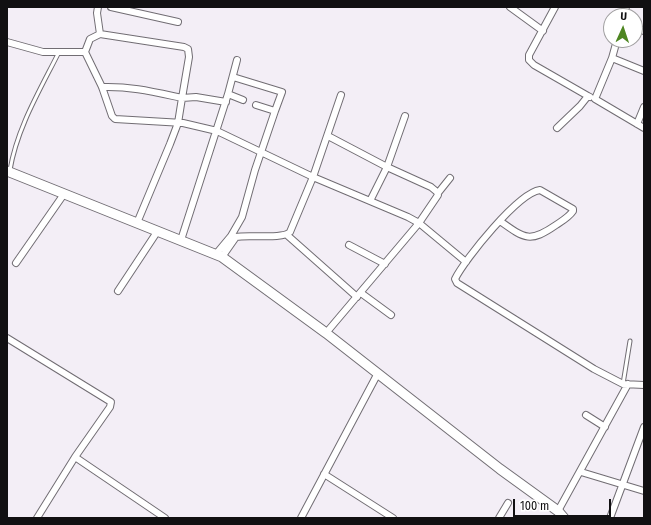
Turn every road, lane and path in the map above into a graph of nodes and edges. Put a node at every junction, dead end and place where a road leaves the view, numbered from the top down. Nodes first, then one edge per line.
1 (98, 7) edge
2 (111, 7) edge
3 (510, 7) edge
4 (555, 7) edge
5 (178, 22) dead end
6 (543, 31) junction
7 (100, 34) junction
8 (7, 42) edge
9 (615, 48) edge
10 (59, 51) junction
11 (85, 52) junction
12 (612, 58) junction
13 (237, 60) dead end
14 (644, 71) edge
15 (233, 77) junction
16 (102, 88) junction
17 (228, 94) junction
18 (341, 94) dead end
19 (588, 96) junction
20 (182, 98) junction
21 (596, 99) junction
22 (242, 100) dead end
23 (226, 102) junction
24 (256, 105) dead end
25 (644, 107) edge
26 (275, 111) junction
27 (405, 116) dead end
28 (178, 123) junction
29 (637, 124) junction
30 (557, 128) dead end
31 (644, 128) edge
32 (217, 131) junction
33 (328, 136) junction
34 (261, 152) junction
35 (387, 167) junction
36 (8, 171) edge
37 (313, 177) junction
38 (450, 178) dead end
39 (438, 193) junction
40 (64, 194) junction
41 (370, 201) junction
42 (500, 221) junction
43 (137, 223) junction
44 (419, 223) junction
45 (157, 232) junction
46 (287, 235) junction
47 (180, 240) junction
48 (349, 245) dead end
49 (219, 255) junction
50 (466, 262) junction
51 (16, 263) dead end
52 (385, 264) junction
53 (118, 291) dead end
54 (359, 295) junction
55 (391, 315) dead end
56 (326, 333) junction
57 (7, 338) edge
58 (630, 341) dead end
59 (378, 373) junction
60 (625, 384) junction
61 (644, 385) edge
62 (586, 415) dead end
63 (605, 427) junction
64 (644, 427) edge
65 (75, 457) junction
66 (581, 472) junction
67 (324, 474) junction
68 (623, 485) junction
69 (644, 491) edge
70 (508, 503) dead end
71 (561, 515) edge
72 (37, 518) edge
73 (165, 518) edge
74 (301, 518) edge
75 (393, 518) edge
76 (499, 518) edge
77 (610, 518) edge

1 - 7 street
2 - 5 street
3 - 6 street
4 - 6 street
6 - 19 street
7 - 11 street
7 - 20 street
8 - 10 street
9 - 12 street
10 - 11 street
10 - 36 lane
11 - 16 street
12 - 14 street
12 - 21 street
13 - 15 street
15 - 17 street
15 - 26 street
16 - 20 street
16 - 28 street
17 - 22 street
17 - 23 street
18 - 33 street
19 - 21 street
19 - 30 street
20 - 23 street
20 - 28 street
21 - 29 street
23 - 32 street
24 - 26 street
25 - 29 street
26 - 34 street
27 - 35 street
28 - 32 street
28 - 43 street
29 - 31 street
32 - 34 street
32 - 47 street
33 - 35 street
33 - 37 street
34 - 37 street
34 - 49 street
35 - 39 street
35 - 41 street
36 - 40 street
37 - 41 street
37 - 46 street
38 - 39 street
39 - 44 street
40 - 43 street
40 - 51 street
41 - 44 street
42 - 42 street
42 - 50 street
43 - 45 street
44 - 50 street
44 - 52 street
45 - 47 street
45 - 53 street
46 - 49 street
46 - 54 street
47 - 49 street
48 - 52 street
49 - 56 street
50 - 60 street
52 - 54 street
54 - 55 street
54 - 56 street
56 - 59 street
57 - 65 street
58 - 60 lane
59 - 67 street
59 - 71 street
60 - 61 street
60 - 63 street
62 - 63 street
63 - 66 street
64 - 68 street
65 - 72 street
65 - 73 street
66 - 68 street
66 - 71 street
67 - 74 street
67 - 75 street
68 - 69 street
68 - 77 street
70 - 76 street

